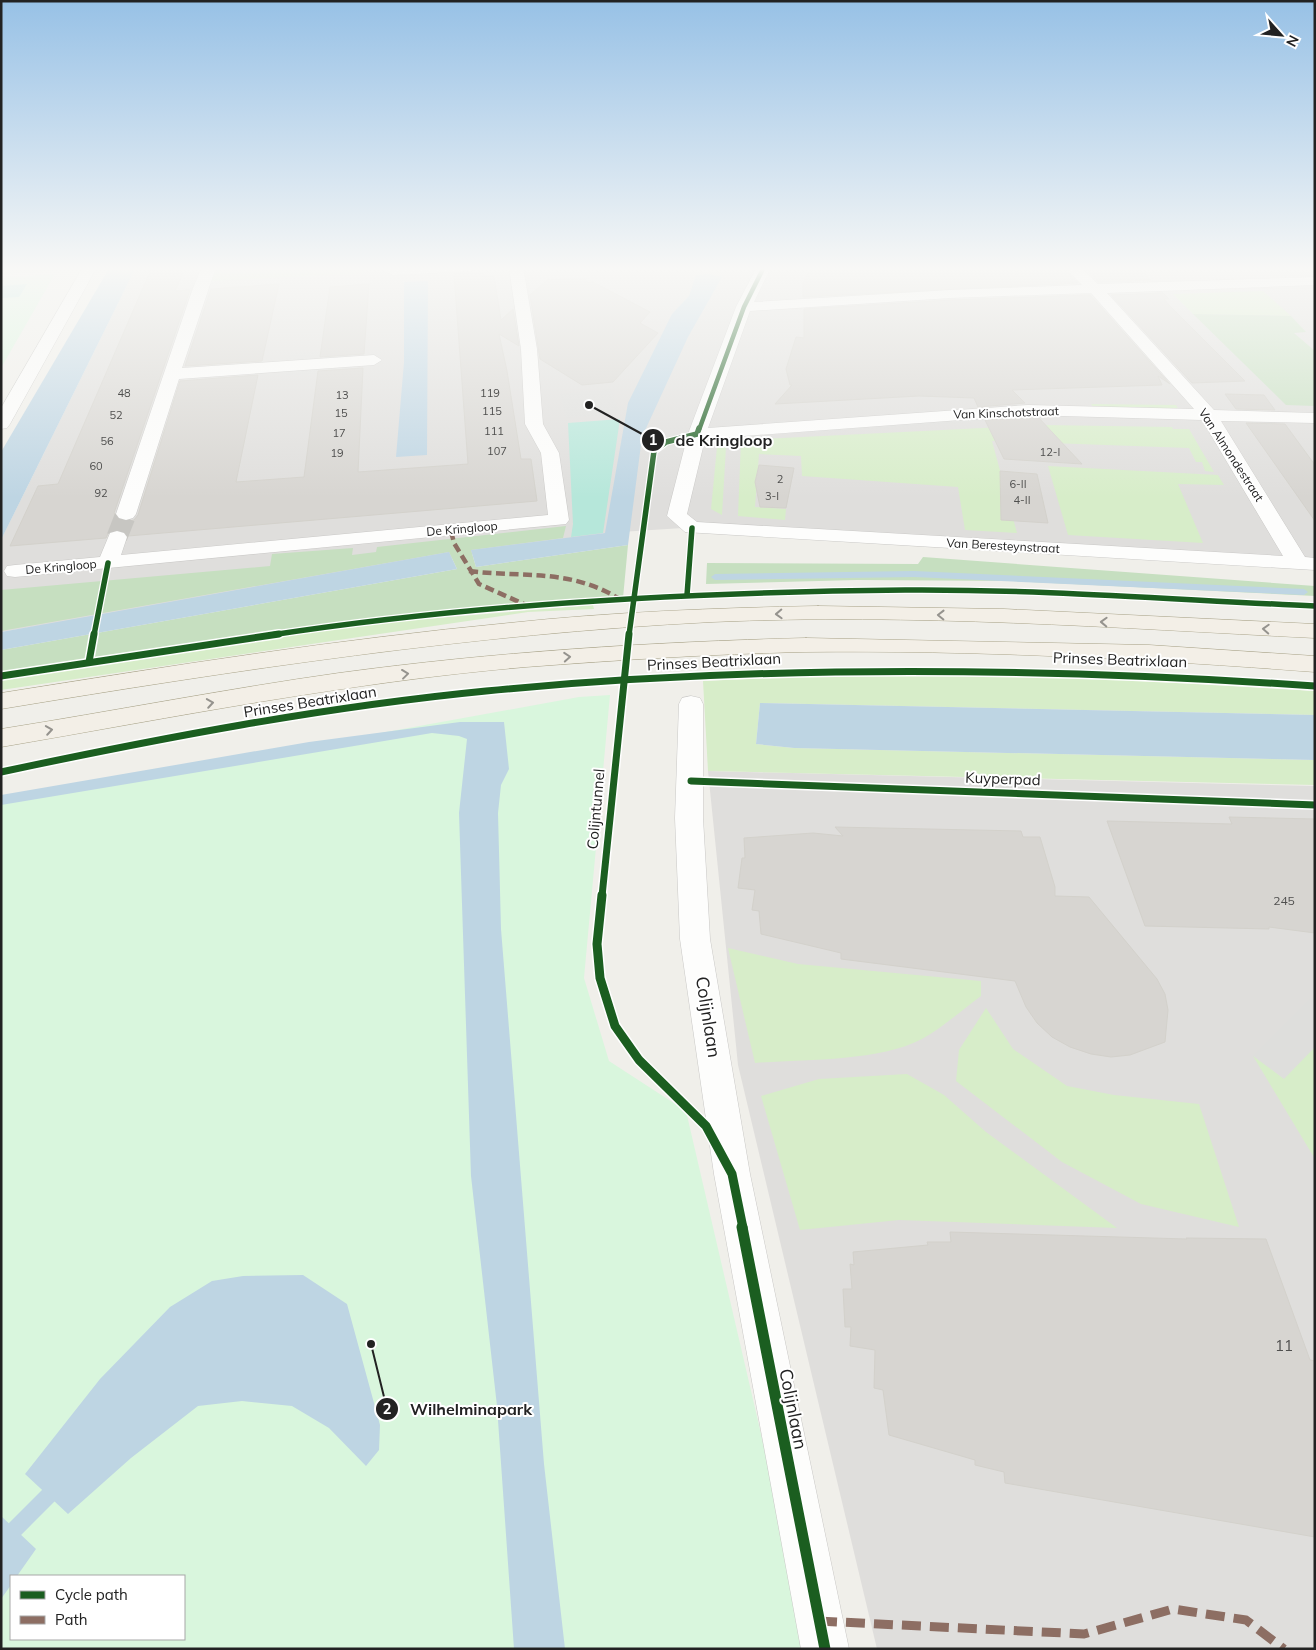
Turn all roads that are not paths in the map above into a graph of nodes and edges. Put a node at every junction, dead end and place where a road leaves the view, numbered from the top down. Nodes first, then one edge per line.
1 (46, 344) edge
2 (182, 344) edge
3 (528, 344) edge
4 (730, 344) edge
5 (1145, 344) edge
6 (374, 360) dead end
7 (172, 374) junction
8 (1207, 413) junction
9 (1315, 418) edge
10 (1, 424) edge
11 (697, 434) junction
12 (126, 514) tunnel mouth
13 (117, 536) tunnel mouth
14 (108, 563) junction
15 (1306, 563) edge
16 (15, 570) dead end
17 (1315, 631) edge
18 (1315, 664) edge
19 (1, 701) edge
20 (691, 704) dead end
21 (1, 738) edge
22 (825, 1649) edge

1 - 10 street
2 - 7 street
3 - 14 street, De Kringloop
4 - 11 street
5 - 8 street, Van Almondestraat
6 - 7 street
7 - 12 street
8 - 9 street, Van Kinschotstraat
8 - 11 street, Van Kinschotstraat
8 - 15 street, Van Almondestraat
11 - 15 street, Van Beresteynstraat
13 - 14 street, De Kringloop
14 - 16 street, De Kringloop
17 -> 19 main road
21 -> 18 main road, Prinses Beatrixlaan
20 - 22 street, Colijnlaan

